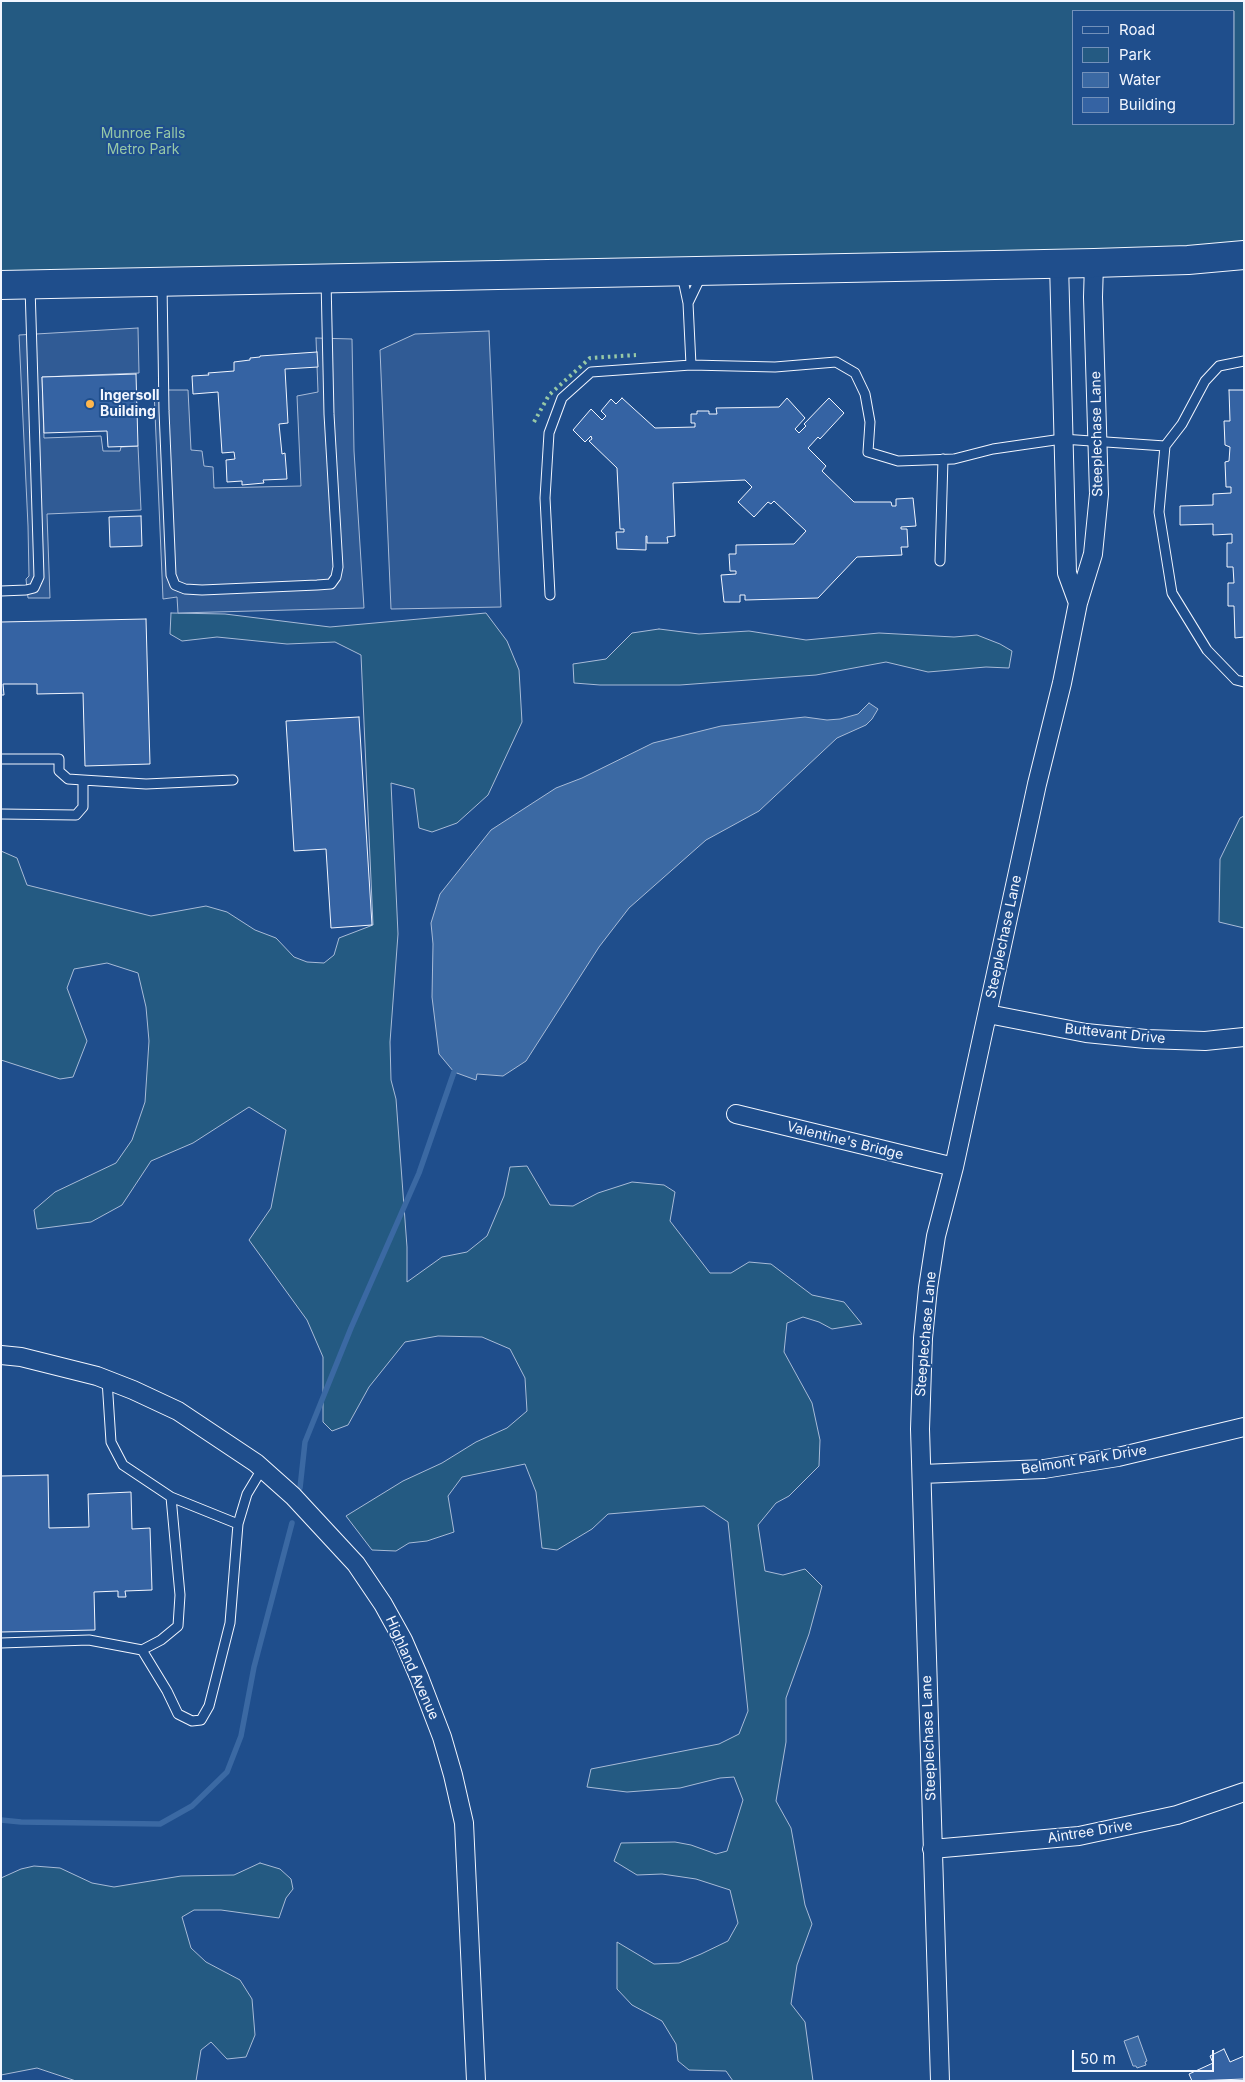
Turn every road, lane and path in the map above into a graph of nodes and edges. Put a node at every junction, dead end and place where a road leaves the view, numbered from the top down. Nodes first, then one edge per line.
1 (1244, 255) edge
2 (1059, 263) junction
3 (1094, 263) junction
4 (692, 270) junction
5 (326, 280) junction
6 (162, 283) junction
7 (1, 285) edge
8 (30, 285) junction
9 (688, 303) junction
10 (1244, 361) edge
11 (691, 365) junction
12 (1062, 439) junction
13 (1098, 440) junction
14 (1166, 446) junction
15 (943, 459) junction
16 (940, 561) dead end
17 (1, 591) edge
18 (550, 595) dead end
19 (1078, 603) junction
20 (1244, 682) edge
21 (1, 760) edge
22 (83, 780) junction
23 (233, 780) dead end
24 (1, 814) edge
25 (988, 1014) junction
26 (1244, 1037) edge
27 (736, 1114) dead end
28 (954, 1168) junction
29 (1, 1354) edge
30 (107, 1380) junction
31 (1244, 1427) edge
32 (262, 1469) junction
33 (922, 1474) junction
34 (170, 1497) junction
35 (238, 1524) junction
36 (1, 1643) edge
37 (142, 1650) junction
38 (1244, 1792) edge
39 (932, 1849) junction
40 (476, 2081) edge
41 (940, 2081) edge

1 - 3 main road
2 - 3 main road
2 - 4 main road
2 - 12 street
3 - 13 street, Steeplechase Lane
4 - 5 main road
4 - 9 lane
4 - 9 lane
5 - 6 main road
5 - 6 lane
6 - 8 main road
7 - 8 main road
8 - 17 lane
9 - 11 lane
10 - 14 lane
11 - 15 lane
11 - 18 lane
12 - 13 lane
12 - 15 lane
12 - 19 street
13 - 14 lane
13 - 19 street, Steeplechase Lane
14 - 20 lane
15 - 16 lane
19 - 25 street, Steeplechase Lane
21 - 22 lane
22 - 23 lane
22 - 24 lane
25 - 26 street, Buttevant Drive
25 - 28 street, Steeplechase Lane
27 - 28 street, Valentine's Bridge
28 - 33 street, Steeplechase Lane
29 - 30 street, Highland Avenue
30 - 32 street, Highland Avenue
30 - 34 lane
31 - 33 street, Belmont Park Drive
32 - 35 lane
32 - 40 street, Highland Avenue
33 - 39 street, Steeplechase Lane
34 - 35 lane
34 - 37 lane
35 - 37 lane
36 - 37 lane
38 - 39 street, Aintree Drive
39 - 41 street, Steeplechase Lane

